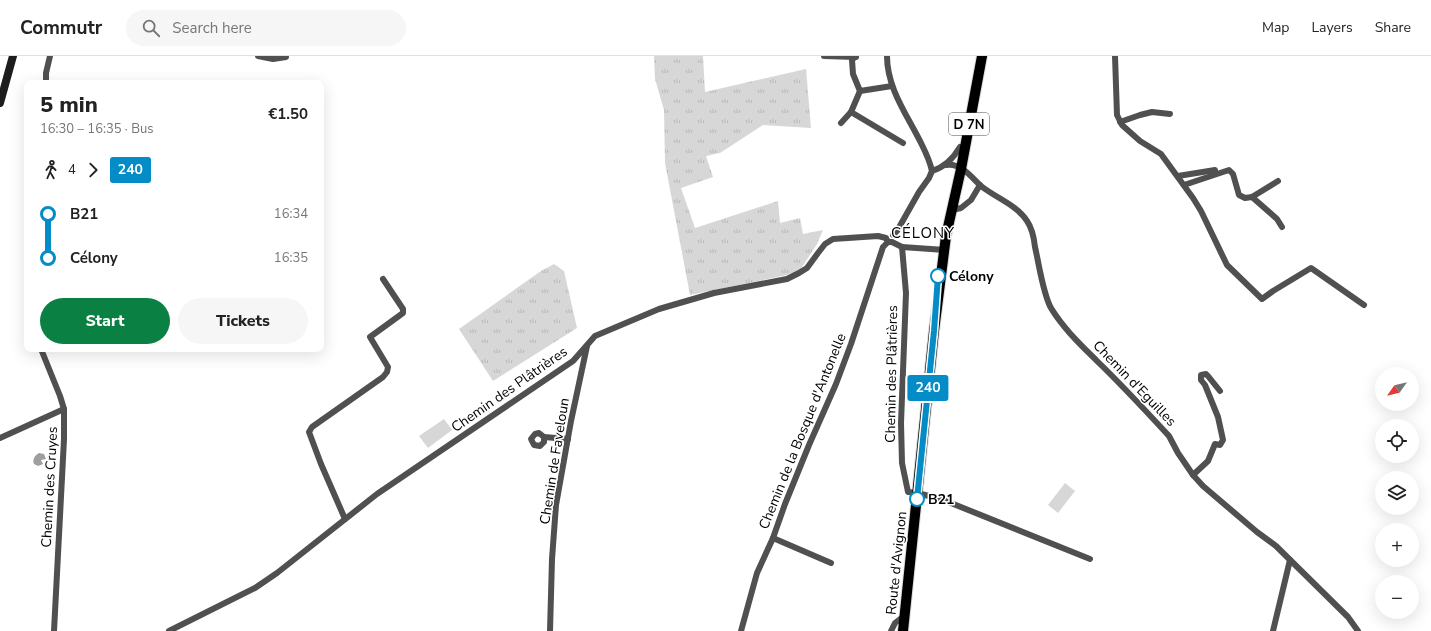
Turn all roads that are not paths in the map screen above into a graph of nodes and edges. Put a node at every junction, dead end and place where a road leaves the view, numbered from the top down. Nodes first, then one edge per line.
1 (13, 56) edge
2 (50, 56) edge
3 (258, 56) edge
4 (824, 56) edge
5 (856, 56) edge
6 (887, 56) edge
7 (982, 56) edge
8 (1115, 56) edge
9 (286, 57) dead end
10 (46, 80) edge
11 (977, 80) junction
12 (892, 86) junction
13 (860, 91) junction
14 (0, 103) edge
15 (851, 112) junction
16 (1170, 114) dead end
17 (1120, 122) junction
18 (840, 123) dead end
19 (904, 143) dead end
20 (955, 167) junction
21 (1215, 170) dead end
22 (932, 171) junction
23 (1178, 176) junction
24 (1278, 181) dead end
25 (980, 185) junction
26 (1184, 185) junction
27 (1252, 197) junction
28 (952, 210) junction
29 (1282, 227) dead end
30 (889, 241) junction
31 (902, 247) junction
32 (943, 250) junction
33 (383, 279) dead end
34 (1364, 305) dead end
35 (588, 344) junction
36 (42, 352) edge
37 (1220, 391) dead end
38 (64, 409) junction
39 (544, 437) dead end
40 (0, 438) edge
41 (568, 439) junction
42 (1193, 475) junction
43 (917, 493) junction
44 (345, 519) junction
45 (773, 538) junction
46 (1090, 559) dead end
47 (1290, 560) junction
48 (831, 563) dead end
49 (904, 616) junction
50 (54, 631) edge
51 (169, 631) edge
52 (550, 631) edge
53 (741, 631) edge
54 (891, 631) edge
55 (903, 631) edge
56 (1273, 631) edge
57 (1358, 631) edge

1 - 14 main road
2 - 10 street
3 - 9 street
4 - 5 street
5 - 13 street
6 - 12 street
7 - 11 main road, Route d'Avignon / D 7N
8 - 17 street
11 - 20 main road, Route d'Avignon / D 7N
11 - 20 main road, Route d'Avignon / D 7N
12 - 13 street
12 - 22 street
13 - 15 street
15 - 18 street
15 - 19 street
16 - 17 street
17 - 23 street
20 - 22 street
20 - 25 street, Chemin d'Eguilles
20 - 28 main road, Route d'Avignon / D 7N
20 - 32 main road, Route d'Avignon / D 7N
21 - 23 street
22 - 30 street
23 - 26 street
24 - 27 street
25 - 28 street
25 - 42 street, Chemin d'Eguilles
26 - 27 street
26 - 34 street
27 - 29 street
28 - 32 main road, Route d'Avignon / D 7N
30 - 31 street
30 - 35 street, Chemin des Plâtrières
30 - 45 street, Chemin de la Bosque d'Antonelle
31 - 32 street
31 - 43 street, Chemin des Plâtrières
32 - 43 main road, Route d'Avignon / D 7N
33 - 44 street
35 - 41 street, Chemin de Faveloun
35 - 44 street, Chemin des Plâtrières
36 - 38 street, Chemin des Cruyes
37 - 42 street
38 - 40 street
38 - 50 street, Chemin des Cruyes
39 - 41 street
41 - 52 street, Chemin de Faveloun
42 - 47 street, Chemin d'Eguilles
43 - 46 street
43 - 49 main road, Route d'Avignon / D 7N
44 - 51 street, Chemin des Plâtrières
45 - 48 street
45 - 53 street, Chemin de la Bosque d'Antonelle
47 - 56 street
47 - 57 street, Chemin d'Eguilles
49 - 54 street
49 - 55 main road, Route d'Avignon / D 7N

